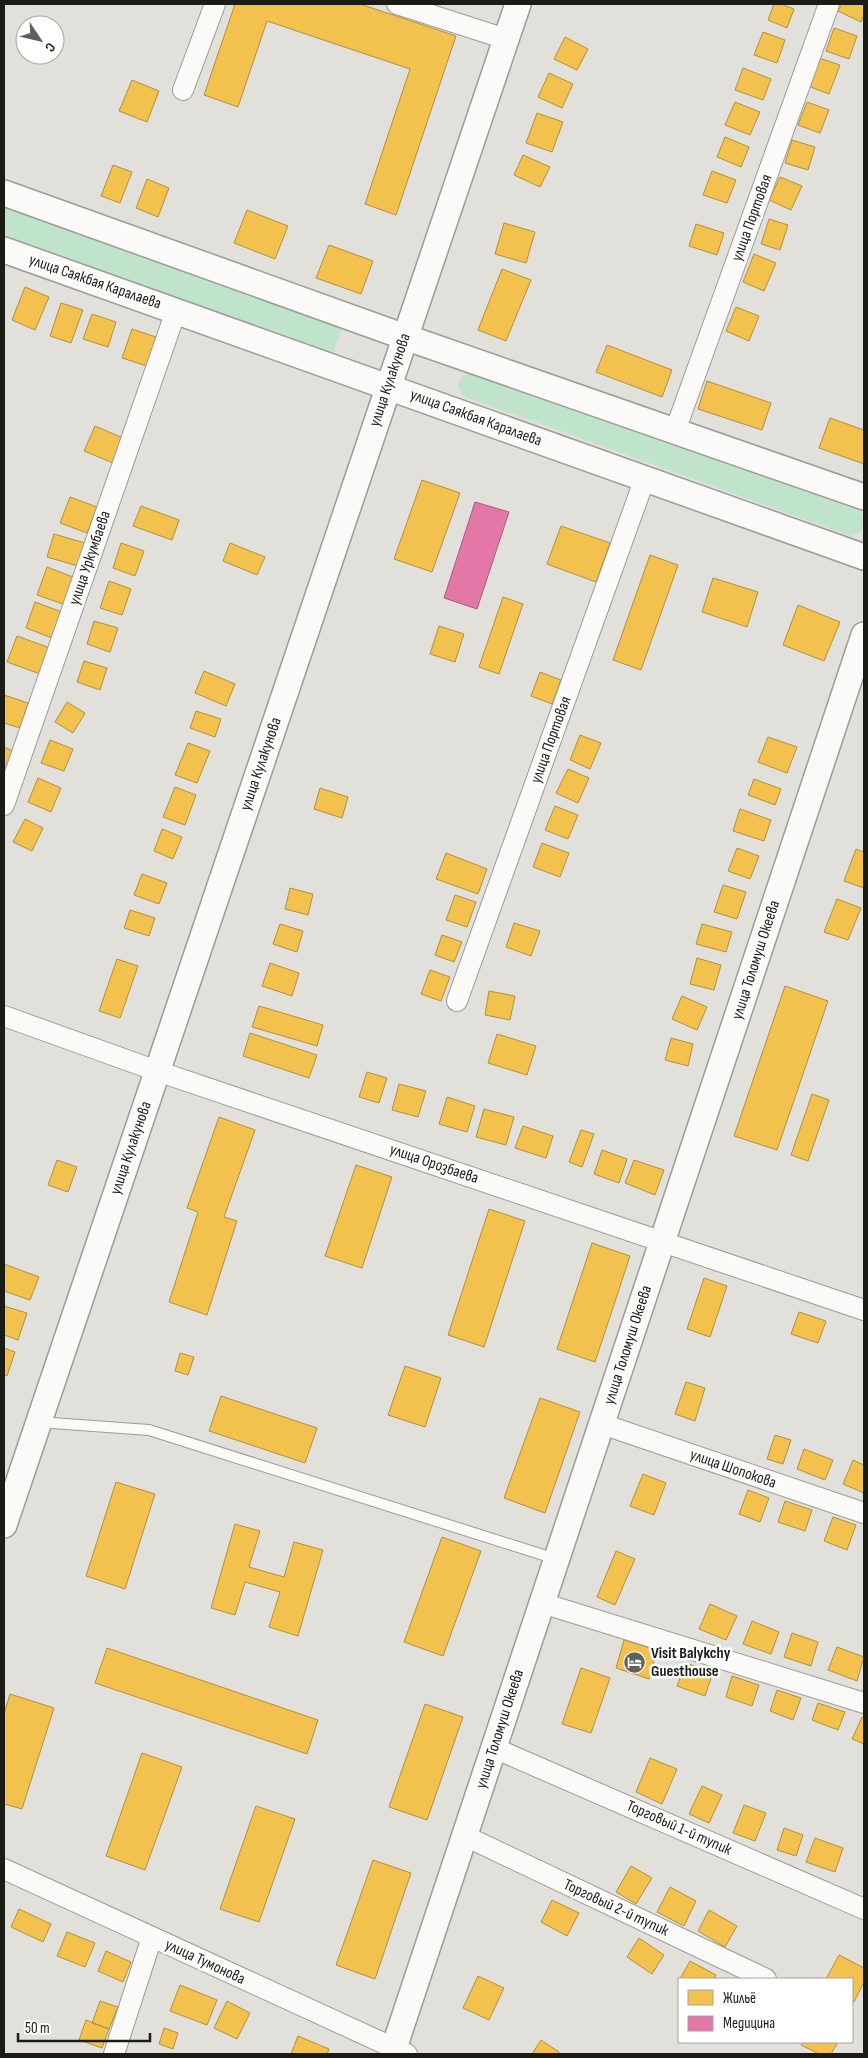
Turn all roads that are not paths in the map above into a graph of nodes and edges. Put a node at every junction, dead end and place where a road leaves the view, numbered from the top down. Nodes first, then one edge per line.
1 (215, 4) edge
2 (397, 4) edge
3 (518, 4) edge
4 (829, 4) edge
5 (506, 39) junction
6 (183, 90) dead end
7 (4, 193) edge
8 (4, 250) edge
9 (176, 311) junction
10 (405, 337) junction
11 (388, 387) junction
12 (675, 431) junction
13 (644, 478) junction
14 (864, 497) edge
15 (864, 557) edge
16 (864, 635) edge
17 (4, 805) edge
18 (457, 1001) dead end
19 (4, 1016) edge
20 (157, 1070) junction
21 (663, 1241) junction
22 (864, 1310) edge
23 (38, 1422) junction
24 (602, 1424) junction
25 (864, 1513) edge
26 (4, 1525) edge
27 (557, 1560) junction
28 (542, 1603) junction
29 (864, 1703) edge
30 (494, 1748) junction
31 (465, 1836) junction
32 (4, 1869) edge
33 (864, 1909) edge
34 (152, 1937) junction
35 (764, 1978) edge
36 (398, 2052) edge
37 (114, 2054) edge

1 - 6 street
2 - 5 street
3 - 5 street, улица Кулакунова
4 - 12 street, улица Портовая
5 - 10 street, улица Кулакунова
7 - 10 street
8 - 9 street, улица Саякбая Каралаева
9 - 11 street, улица Саякбая Каралаева
9 - 17 street, улица Уркумбаева
10 - 11 street, улица Кулакунова
10 - 12 street
11 - 13 street, улица Саякбая Каралаева
11 - 20 street, улица Кулакунова
12 - 14 street
13 - 15 street, улица Саякбая Каралаева
13 - 18 street, улица Портовая
16 - 21 street, улица Толомуш Океева
19 - 20 street, улица Орозбаева
20 - 21 street, улица Орозбаева
20 - 23 street, улица Кулакунова
21 - 22 street, улица Орозбаева
21 - 24 street, улица Толомуш Океева
23 - 26 street, улица Кулакунова
23 - 27 lane
24 - 25 street, улица Шопокова
24 - 27 street, улица Толомуш Океева
27 - 28 street, улица Толомуш Океева
28 - 29 street
28 - 30 street, улица Толомуш Океева
30 - 31 street, улица Толомуш Океева
30 - 33 street, Торговый 1-й тупик
31 - 35 street, Торговый 2-й тупик
31 - 36 street, улица Толомуш Океева
32 - 34 street, улица Тумонова
34 - 36 street, улица Тумонова
34 - 37 street

